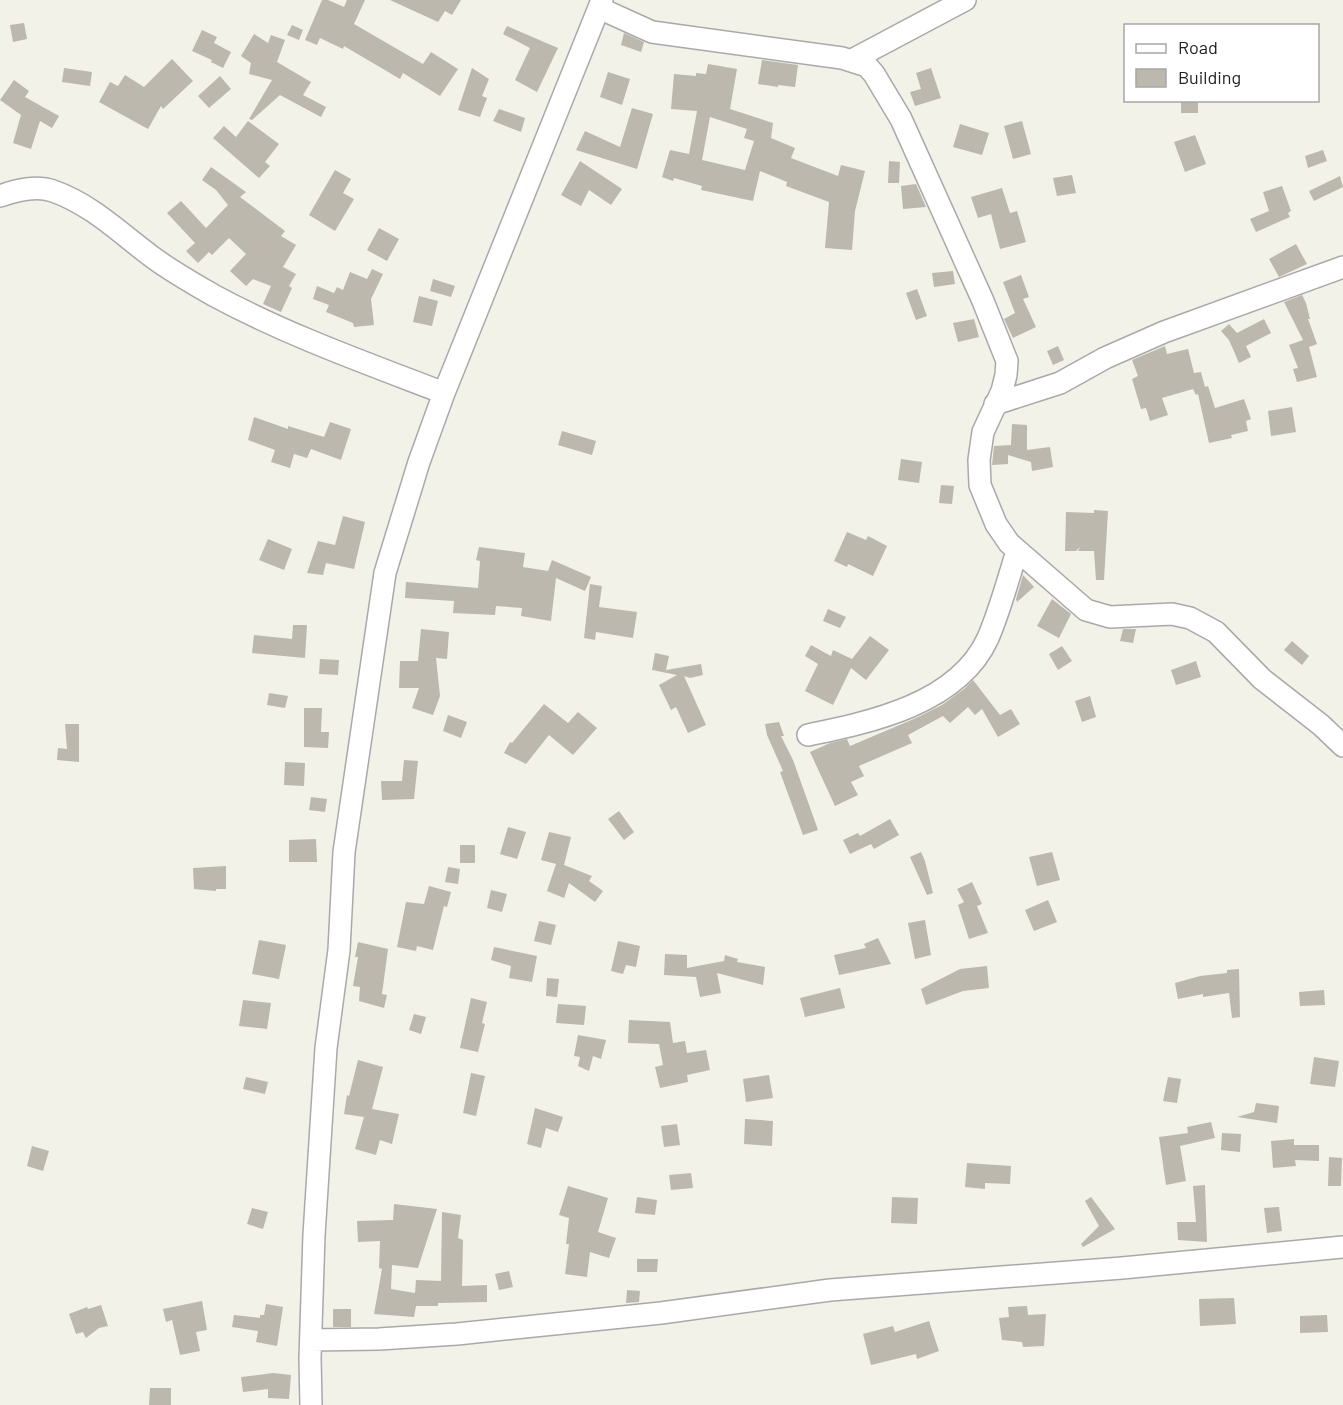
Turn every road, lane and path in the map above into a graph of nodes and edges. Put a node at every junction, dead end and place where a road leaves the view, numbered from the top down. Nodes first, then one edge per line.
1 (965, 0) edge
2 (601, 4) edge
3 (852, 60) junction
4 (0, 196) edge
5 (1343, 267) edge
6 (444, 393) junction
7 (995, 404) junction
8 (1017, 551) junction
9 (808, 735) dead end
10 (1343, 746) edge
11 (1343, 1247) edge
12 (311, 1340) junction
13 (311, 1405) edge

1 - 3 street
2 - 3 street
2 - 6 street
3 - 7 street
4 - 6 street
5 - 7 street
6 - 12 street
7 - 8 street
8 - 9 street
8 - 10 street
11 - 12 street
12 - 13 street

